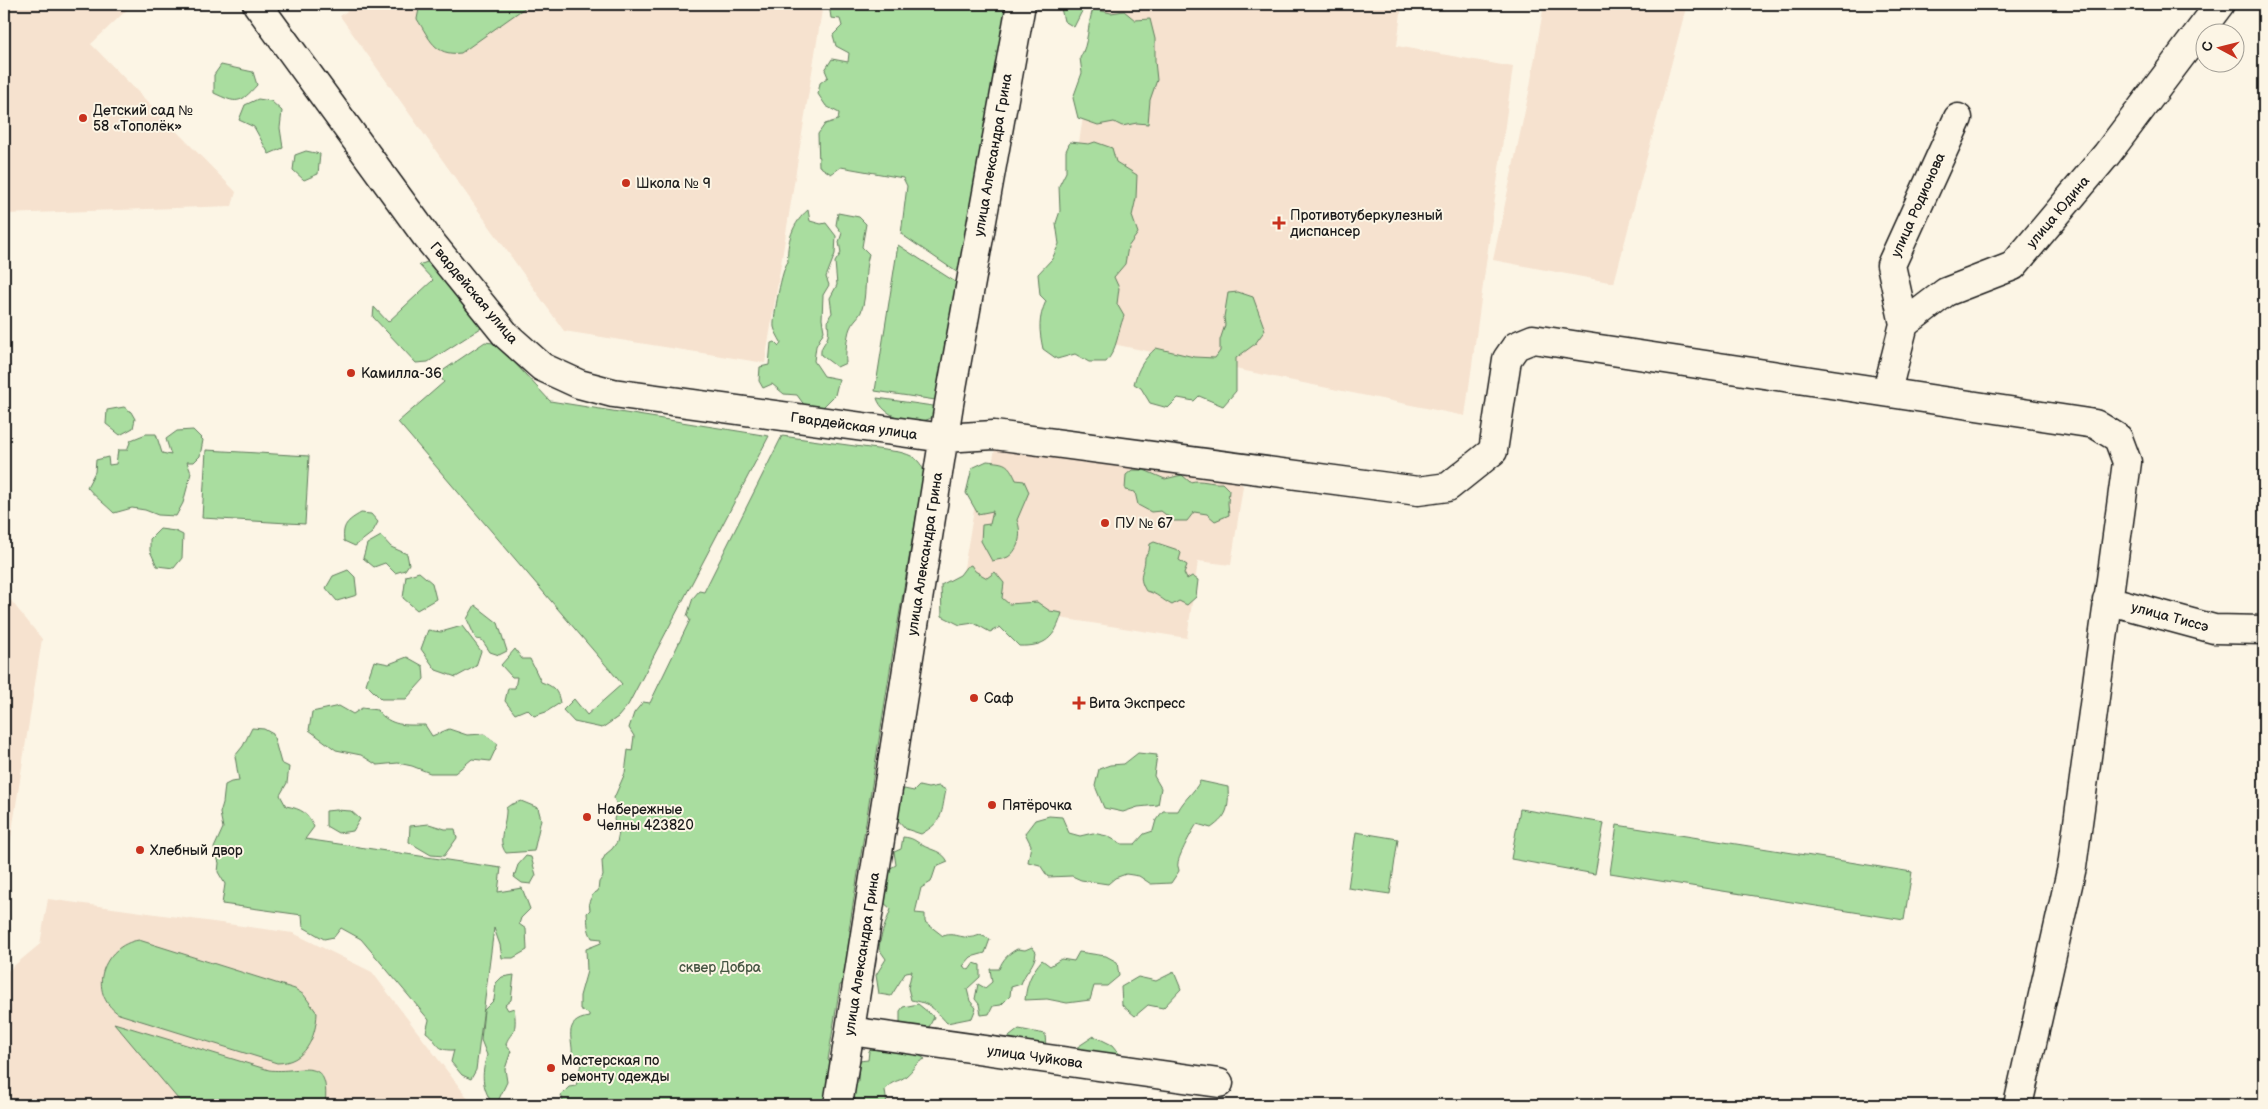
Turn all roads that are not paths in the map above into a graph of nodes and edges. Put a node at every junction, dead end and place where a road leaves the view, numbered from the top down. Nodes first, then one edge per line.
1 (257, 4) edge
2 (1021, 4) edge
3 (2220, 4) edge
4 (1958, 118) dead end
5 (1904, 324) junction
6 (1887, 391) junction
7 (944, 438) junction
8 (2107, 600) junction
9 (2264, 630) edge
10 (850, 1031) junction
11 (1219, 1084) dead end
12 (838, 1105) edge
13 (2018, 1105) edge

1 - 7 street, Гвардейская улица
2 - 7 street, улица Александра Грина
3 - 5 street, улица Юдина
4 - 5 street, улица Родионова
5 - 6 street
6 - 7 street, Гвардейская улица
6 - 8 street, Гвардейская улица
7 - 10 street, улица Александра Грина
8 - 9 street, улица Тиссэ
8 - 13 street, Гвардейская улица
10 - 11 street, улица Чуйкова
10 - 12 street, улица Александра Грина

